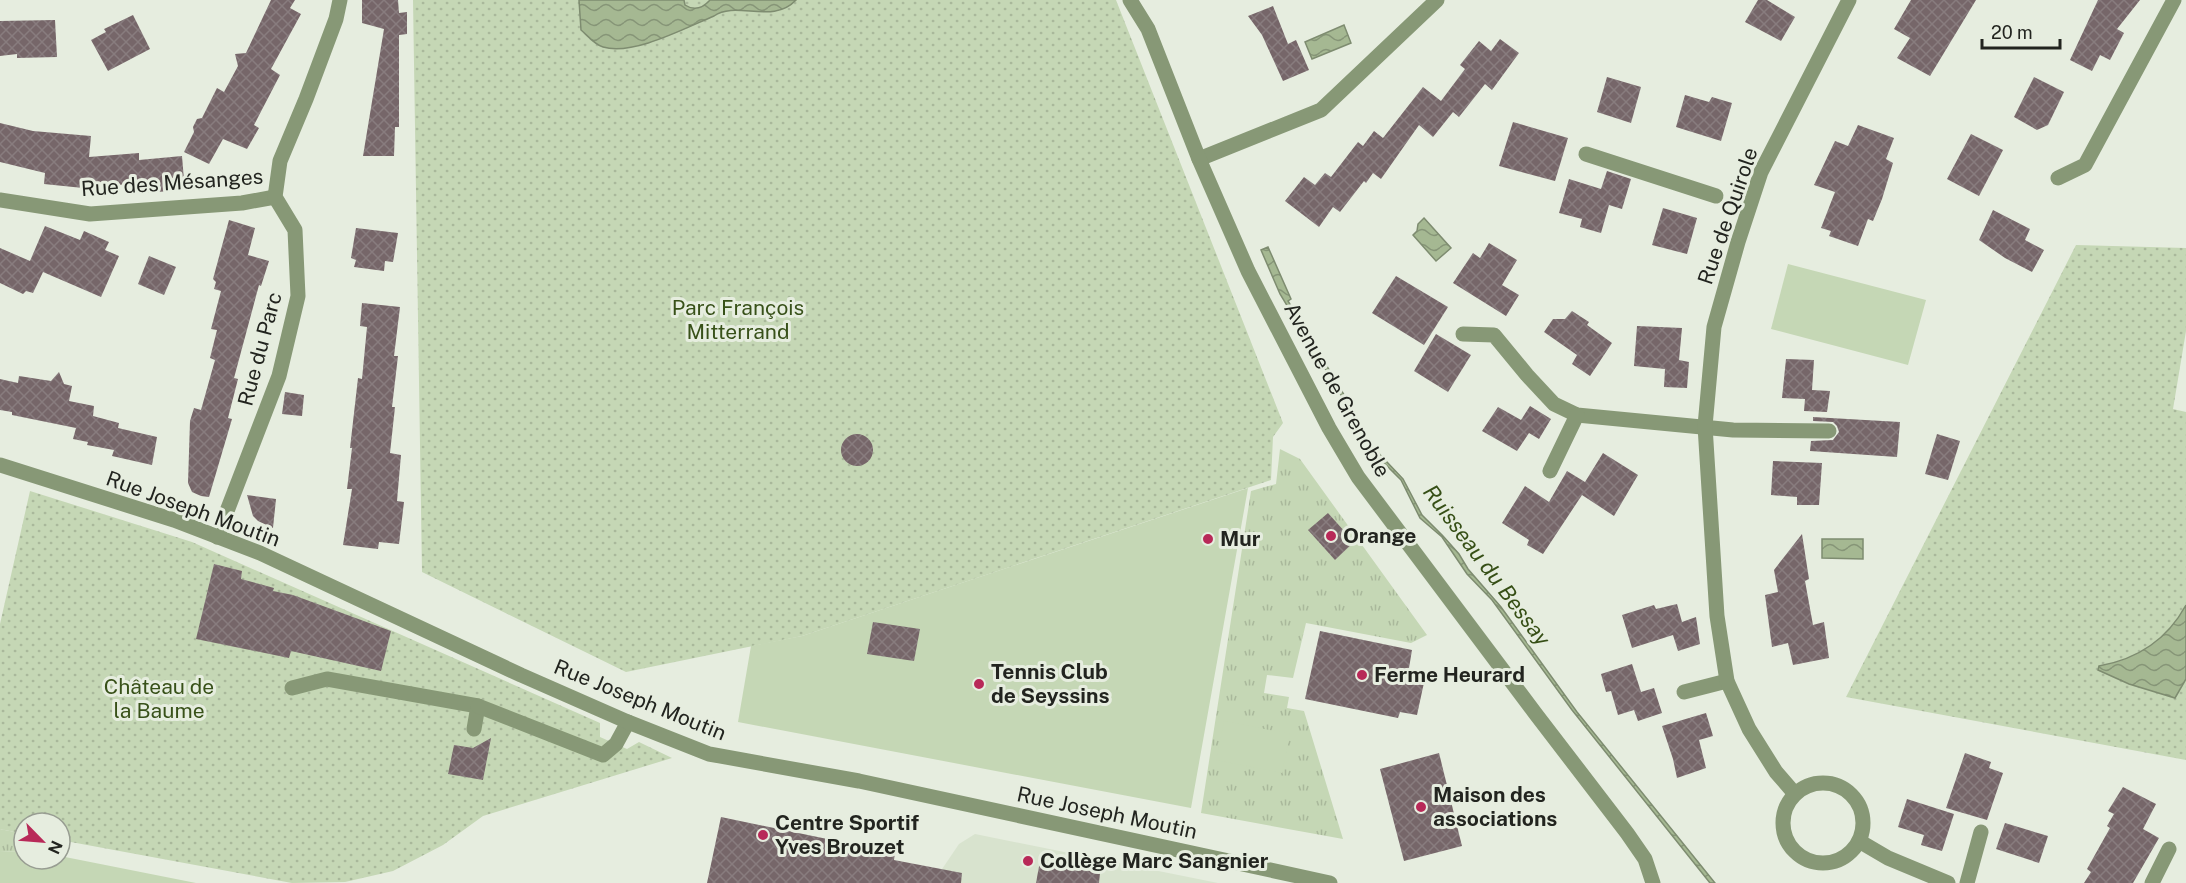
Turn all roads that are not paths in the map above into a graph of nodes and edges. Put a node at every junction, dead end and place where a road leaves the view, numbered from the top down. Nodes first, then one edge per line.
1 (340, 0) edge
2 (1130, 0) edge
3 (1144, 0) edge
4 (1437, 0) edge
5 (2174, 0) edge
6 (1843, 2) edge
7 (1148, 29) junction
8 (1586, 154) dead end
9 (1199, 159) junction
10 (2058, 178) dead end
11 (1716, 196) dead end
12 (275, 197) junction
13 (0, 200) edge
14 (1463, 334) dead end
15 (1577, 415) junction
16 (1705, 426) junction
17 (1829, 431) dead end
18 (0, 465) edge
19 (1550, 471) dead end
20 (217, 537) junction
21 (1727, 681) junction
22 (291, 688) dead end
23 (1684, 692) dead end
24 (478, 706) junction
25 (628, 722) junction
26 (474, 729) dead end
27 (1795, 794) junction
28 (1982, 832) dead end
29 (1859, 841) junction
30 (2169, 849) dead end
31 (1330, 883) edge
32 (1653, 883) edge
33 (1948, 883) edge
34 (1967, 883) edge
35 (2152, 883) edge

1 - 12 street
2 - 7 street, Avenue de Grenoble
3 - 7 street, Avenue de Grenoble
4 - 9 street
5 - 10 street
6 - 16 street, Rue de Quirole
7 - 9 street, Avenue de Grenoble
8 - 11 street, Rue de Quirole
9 - 32 street, Avenue de Grenoble
12 - 13 street, Rue des Mésanges
12 - 20 street, Rue du Parc
14 - 15 street
15 - 16 street
15 - 19 street
16 - 17 street
16 - 21 street, Rue de Quirole
18 - 20 street, Rue Joseph Moutin
20 - 25 street, Rue Joseph Moutin
21 - 23 street
21 - 27 street, Rue de Quirole
22 - 24 street
24 - 25 street
24 - 26 street
25 - 31 street, Rue Joseph Moutin
27 - 29 street
27 - 29 street
28 - 34 street
29 - 33 street
30 - 35 street

